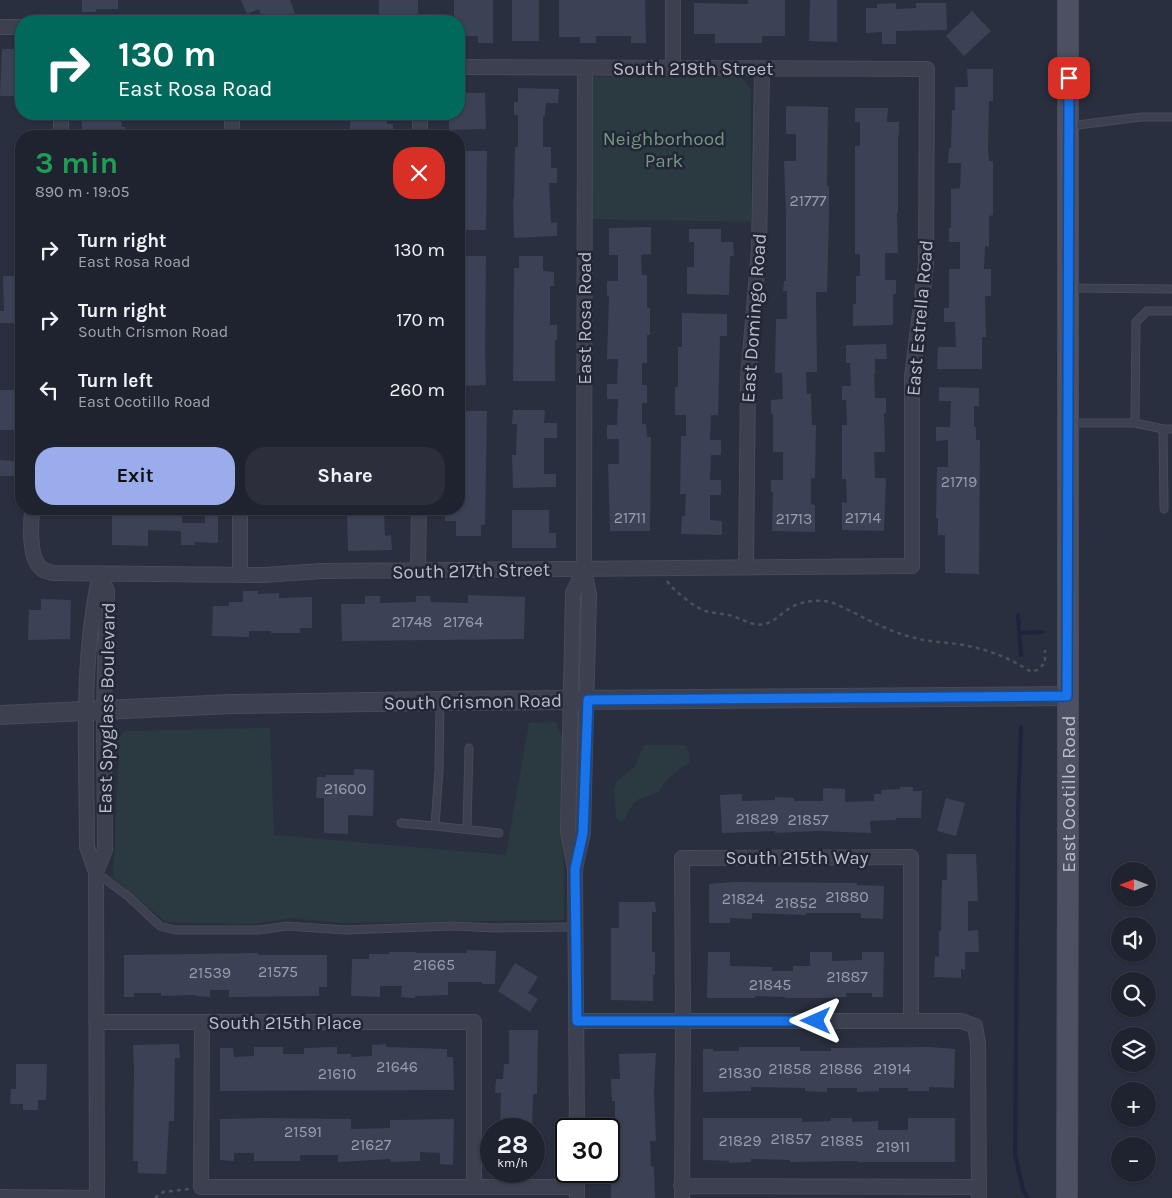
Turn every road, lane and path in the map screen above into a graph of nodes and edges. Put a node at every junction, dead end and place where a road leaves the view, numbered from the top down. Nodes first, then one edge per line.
1 (673, 0) edge
2 (1068, 0) edge
3 (0, 27) edge
4 (15, 27) edge
5 (465, 67) edge
6 (585, 68) junction
7 (673, 69) junction
8 (762, 69) junction
9 (927, 69) joint
10 (1172, 117) edge
11 (1069, 126) junction
12 (1069, 288) junction
13 (1172, 289) edge
14 (1172, 311) edge
15 (1068, 423) junction
16 (1135, 423) junction
17 (1163, 429) junction
18 (1172, 429) edge
19 (1164, 509) dead end
20 (32, 515) edge
21 (240, 515) edge
22 (419, 515) edge
23 (746, 566) junction
24 (912, 566) joint
25 (664, 568) junction
26 (584, 569) junction
27 (418, 571) junction
28 (100, 574) junction
29 (240, 574) junction
30 (1044, 650) dead end
31 (1067, 696) junction
32 (580, 699) junction
33 (440, 701) junction
34 (96, 710) junction
35 (0, 716) edge
36 (469, 748) dead end
37 (401, 823) dead end
38 (435, 826) junction
39 (467, 828) junction
40 (499, 833) dead end
41 (96, 872) junction
42 (576, 928) junction
43 (577, 1021) junction
44 (683, 1021) junction
45 (911, 1021) junction
46 (96, 1022) junction
47 (202, 1022) junction
48 (577, 1118) edge
49 (201, 1187) junction
50 (474, 1187) junction
51 (577, 1192) edge
52 (682, 1192) edge
53 (979, 1192) edge
54 (0, 1197) edge
55 (97, 1198) edge
56 (155, 1198) edge
57 (1067, 1198) edge

1 - 7 street
2 - 11 main road, East Ocotillo Road
3 - 4 street
5 - 6 street, South 218th Street
6 - 7 street, South 218th Street
6 - 26 street, East Rosa Road
7 - 8 street, South 218th Street
8 - 9 street, South 218th Street
8 - 23 street, East Domingo Road
9 - 24 street, East Estrella Road
10 - 11 lane
11 - 12 main road, East Ocotillo Road
12 - 13 lane
12 - 15 main road, East Ocotillo Road
14 - 16 lane
15 - 16 lane
15 - 31 main road, East Ocotillo Road
16 - 17 lane
17 - 18 lane
17 - 19 lane
20 - 28 street, South 217th Street
21 - 29 street
22 - 27 street
23 - 24 street, South 217th Street
23 - 25 street, South 217th Street
25 - 26 street, South 217th Street
25 - 30 path
26 - 27 street, South 217th Street
26 - 32 street, East Rosa Road
27 - 29 street, South 217th Street
28 - 29 street, South 217th Street
28 - 34 street, East Spyglass Boulevard
31 - 32 street, South Crismon Road
31 - 57 main road, East Ocotillo Road
32 - 33 street, South Crismon Road
32 - 42 street, East Rosa Road
33 - 34 street, South Crismon Road
33 - 38 lane
34 - 35 street, South Crismon Road
34 - 41 street, East Spyglass Boulevard
36 - 39 lane
37 - 38 lane
38 - 39 lane
39 - 40 lane
41 - 42 lane
41 - 46 street, East Spyglass Boulevard
42 - 43 street, East Rosa Road
43 - 44 street
43 - 48 street, East Rosa Road
44 - 45 street
44 - 45 street, South 215th Way
44 - 52 street
45 - 53 street
46 - 47 street, South 215th Place
46 - 55 street, East Spyglass Boulevard
47 - 49 street
47 - 50 street, South 215th Place
49 - 50 street
49 - 56 path
50 - 51 street
52 - 53 street
54 - 55 street

